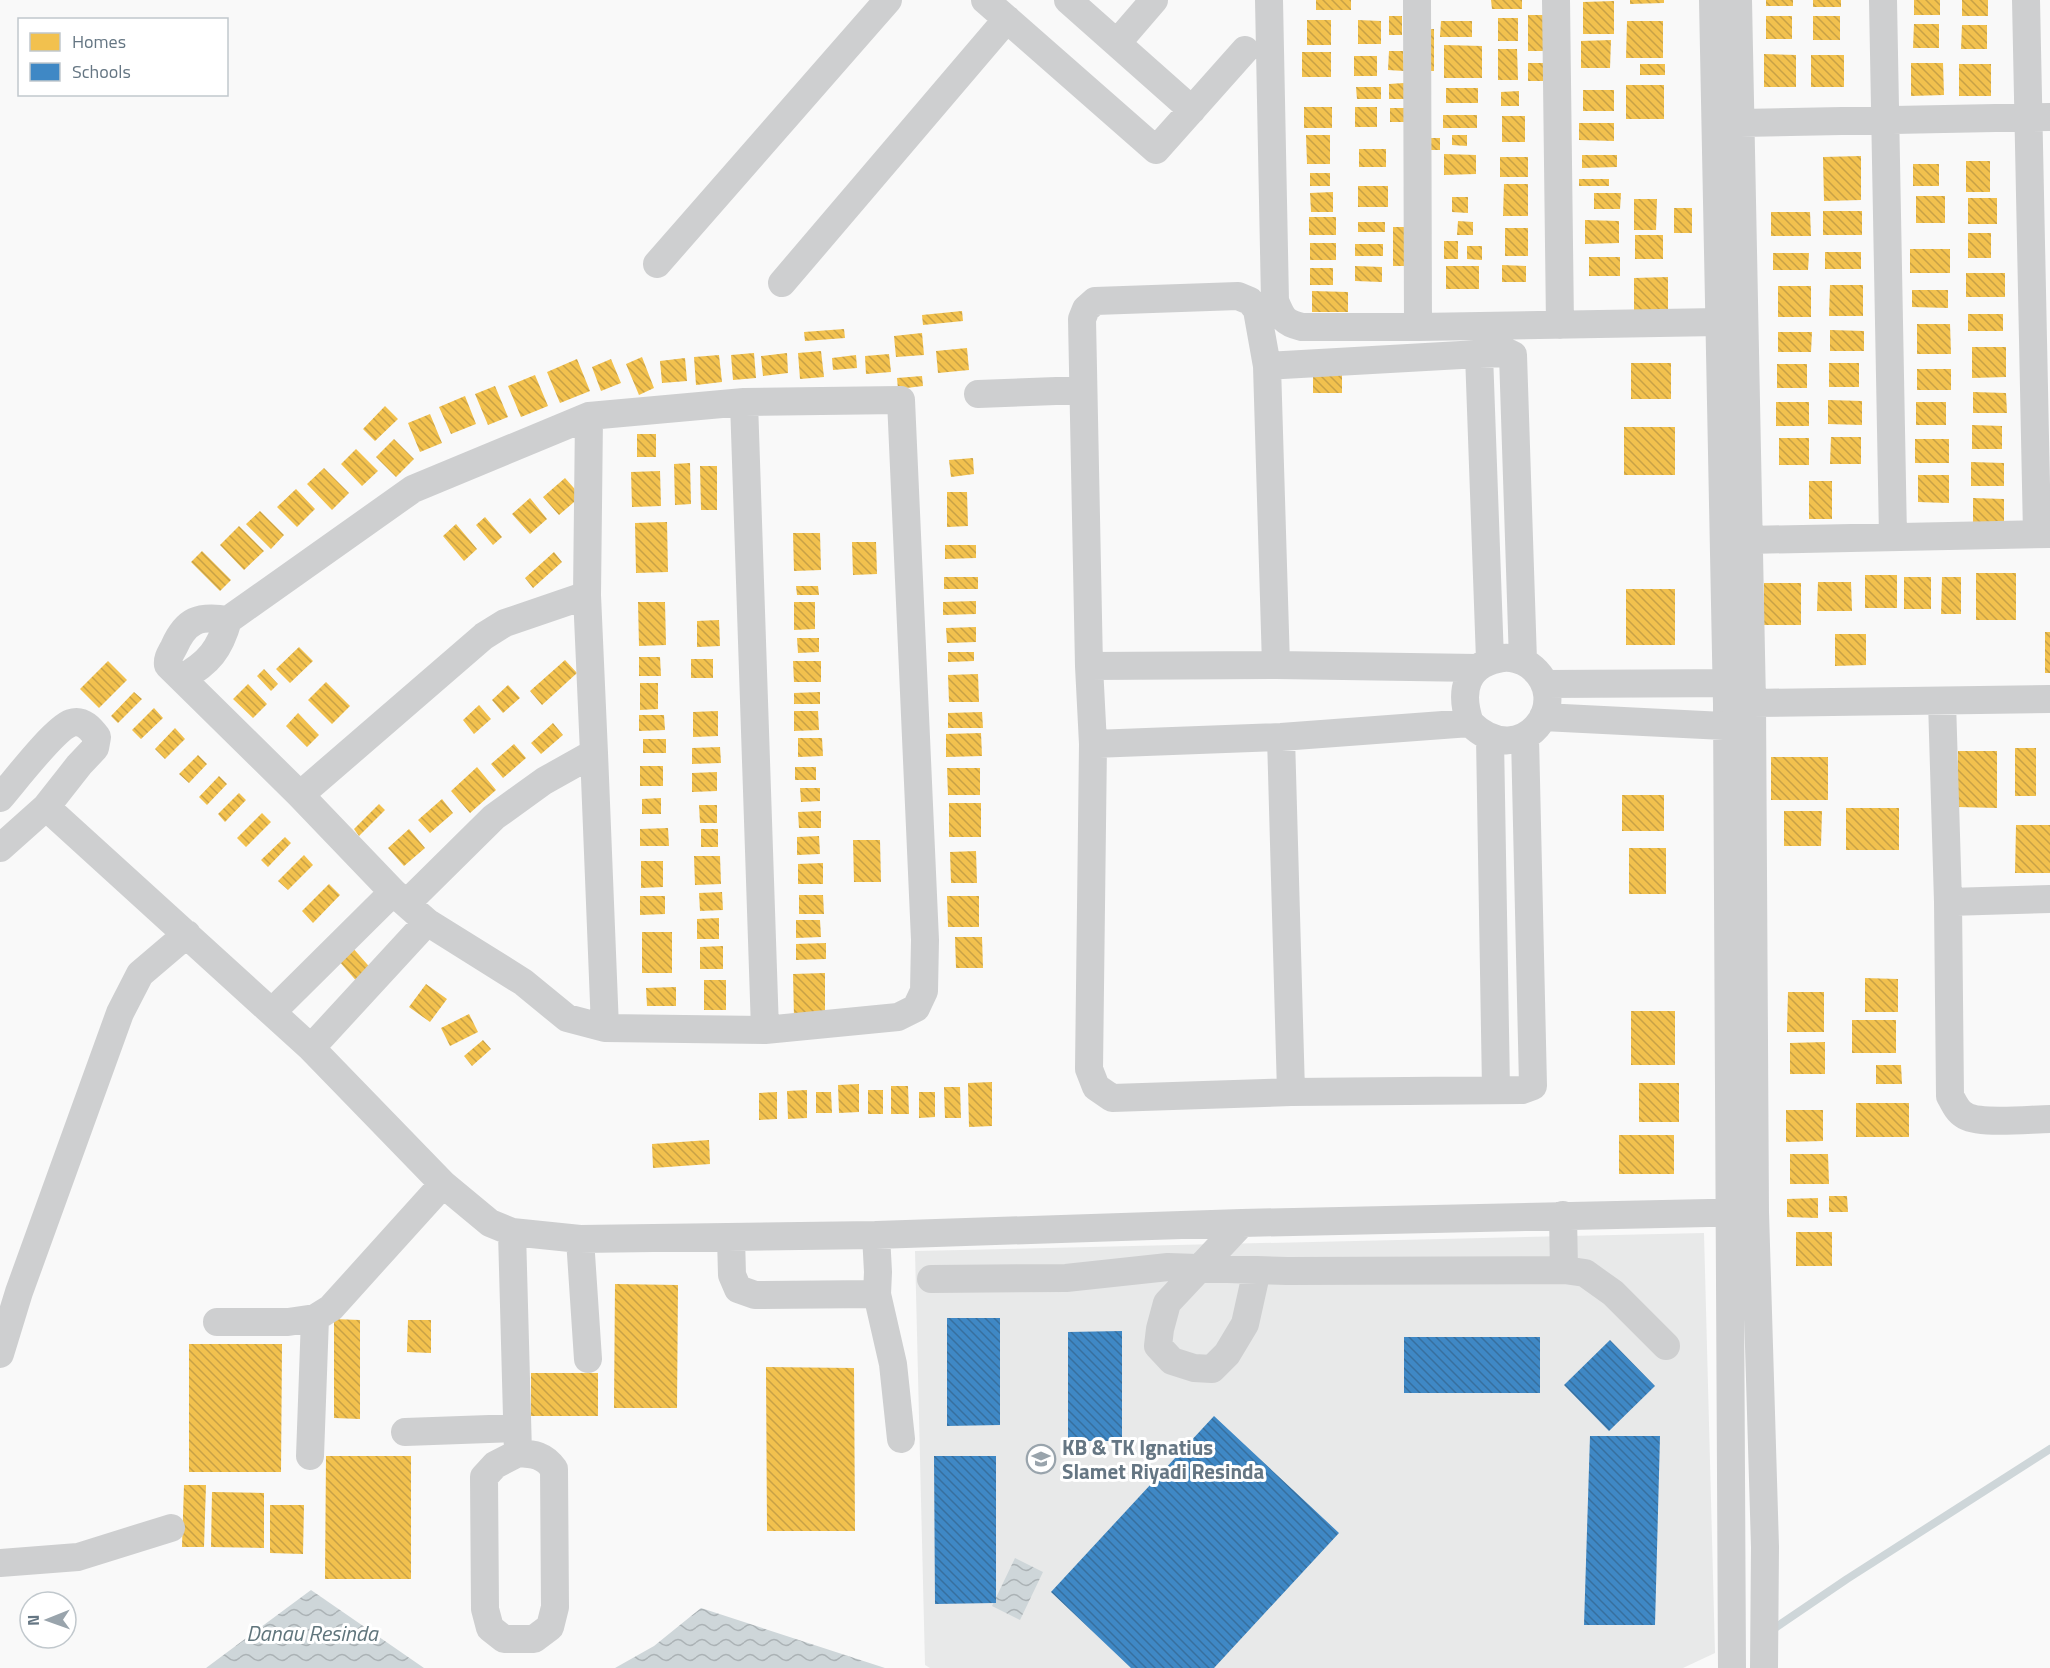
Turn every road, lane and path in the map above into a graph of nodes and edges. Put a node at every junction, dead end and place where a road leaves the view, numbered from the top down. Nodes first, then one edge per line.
1 (888, 0) edge
2 (985, 0) edge
3 (1068, 0) edge
4 (1154, 0) edge
5 (1269, 0) edge
6 (1417, 0) edge
7 (1556, 0) edge
8 (1713, 0) edge
9 (1738, 0) edge
10 (1883, 0) edge
11 (2026, 0) edge
12 (1007, 19) junction
13 (1117, 43) junction
14 (1245, 50) dead end
15 (1192, 110) junction
16 (2039, 117) edge
17 (1885, 120) junction
18 (1740, 123) junction
19 (1716, 138) junction
20 (657, 264) dead end
21 (782, 283) dead end
22 (1719, 322) junction
23 (1560, 325) junction
24 (1418, 327) junction
25 (1479, 354) junction
26 (1267, 366) junction
27 (1083, 390) junction
28 (978, 394) dead end
29 (744, 402) junction
30 (589, 416) junction
31 (2044, 534) edge
32 (1893, 537) junction
33 (1748, 540) junction
34 (587, 595) junction
35 (228, 620) junction
36 (1523, 661) junction
37 (1484, 664) junction
38 (1276, 665) junction
39 (1089, 666) junction
40 (182, 678) junction
41 (1545, 684) junction
42 (2050, 699) edge
43 (1942, 701) junction
44 (1742, 705) junction
45 (1534, 727) junction
46 (1480, 731) junction
47 (1281, 737) junction
48 (1093, 744) junction
49 (594, 753) junction
50 (300, 795) junction
51 (0, 798) edge
52 (46, 807) junction
53 (0, 848) edge
54 (2050, 899) edge
55 (1948, 902) junction
56 (409, 906) junction
57 (187, 934) junction
58 (272, 1012) junction
59 (605, 1028) junction
60 (765, 1030) junction
61 (312, 1048) junction
62 (1496, 1089) junction
63 (1291, 1092) junction
64 (2050, 1119) edge
65 (443, 1184) junction
66 (1743, 1212) junction
67 (1563, 1215) junction
68 (1242, 1223) junction
69 (512, 1232) junction
70 (876, 1235) junction
71 (731, 1237) junction
72 (580, 1239) junction
73 (1199, 1267) junction
74 (1257, 1270) junction
75 (1564, 1270) junction
76 (931, 1279) dead end
77 (877, 1294) junction
78 (315, 1318) junction
79 (217, 1322) dead end
80 (1666, 1346) dead end
81 (0, 1354) edge
82 (588, 1359) dead end
83 (405, 1432) dead end
84 (901, 1439) dead end
85 (517, 1440) junction
86 (310, 1456) dead end
87 (171, 1528) dead end
88 (0, 1563) edge
89 (1732, 1668) edge
90 (1764, 1668) edge

1 - 20 street
2 - 12 street
3 - 13 street
4 - 13 street
5 - 24 street
6 - 24 street
7 - 23 street
8 - 19 street
9 - 18 street
10 - 17 street
11 - 16 street
12 - 15 street
12 - 21 street
13 - 15 street
14 - 15 street
16 - 17 street
16 - 31 street
17 - 18 street
17 - 32 street
18 - 19 street
18 - 33 street
19 - 22 street
22 - 23 street
22 - 44 street
23 - 24 street
25 - 26 street
25 - 36 street
25 - 37 street
26 - 27 street
26 - 38 street
27 - 28 street
27 - 39 street
29 - 30 street
29 - 60 street
29 - 60 street
30 - 34 street
30 - 35 street
31 - 32 street
32 - 33 street
33 - 44 street
34 - 49 street
34 - 50 street
35 - 40 street
35 - 40 street
36 - 37 street
36 - 41 street
37 - 38 street
37 - 46 street
38 - 39 street
39 - 48 street
40 - 50 street
41 - 44 street
41 - 45 street
42 - 43 street
43 - 44 street
43 - 55 street
44 - 45 street
44 - 66 street
45 - 46 street
45 - 62 street
46 - 47 street
46 - 62 street
47 - 48 street
47 - 63 street
48 - 63 street
49 - 56 street
49 - 59 street
50 - 56 street
51 - 52 street
52 - 53 street
52 - 57 street
54 - 55 street
55 - 64 street
56 - 58 street
56 - 59 street
56 - 61 street
57 - 58 street
57 - 81 street
58 - 61 street
59 - 60 street
61 - 65 street
62 - 63 street
65 - 69 street
65 - 78 street
66 - 67 street
66 - 89 street
66 - 90 street
67 - 68 street
67 - 75 street
68 - 70 street
68 - 73 street
69 - 72 street
69 - 85 street
70 - 71 street
70 - 77 street
71 - 72 street
71 - 77 street
72 - 82 street
73 - 74 street
73 - 74 street
73 - 76 street
74 - 75 street
75 - 80 street
77 - 84 street
78 - 79 street
78 - 86 street
83 - 85 street
85 - 85 street
87 - 88 street

